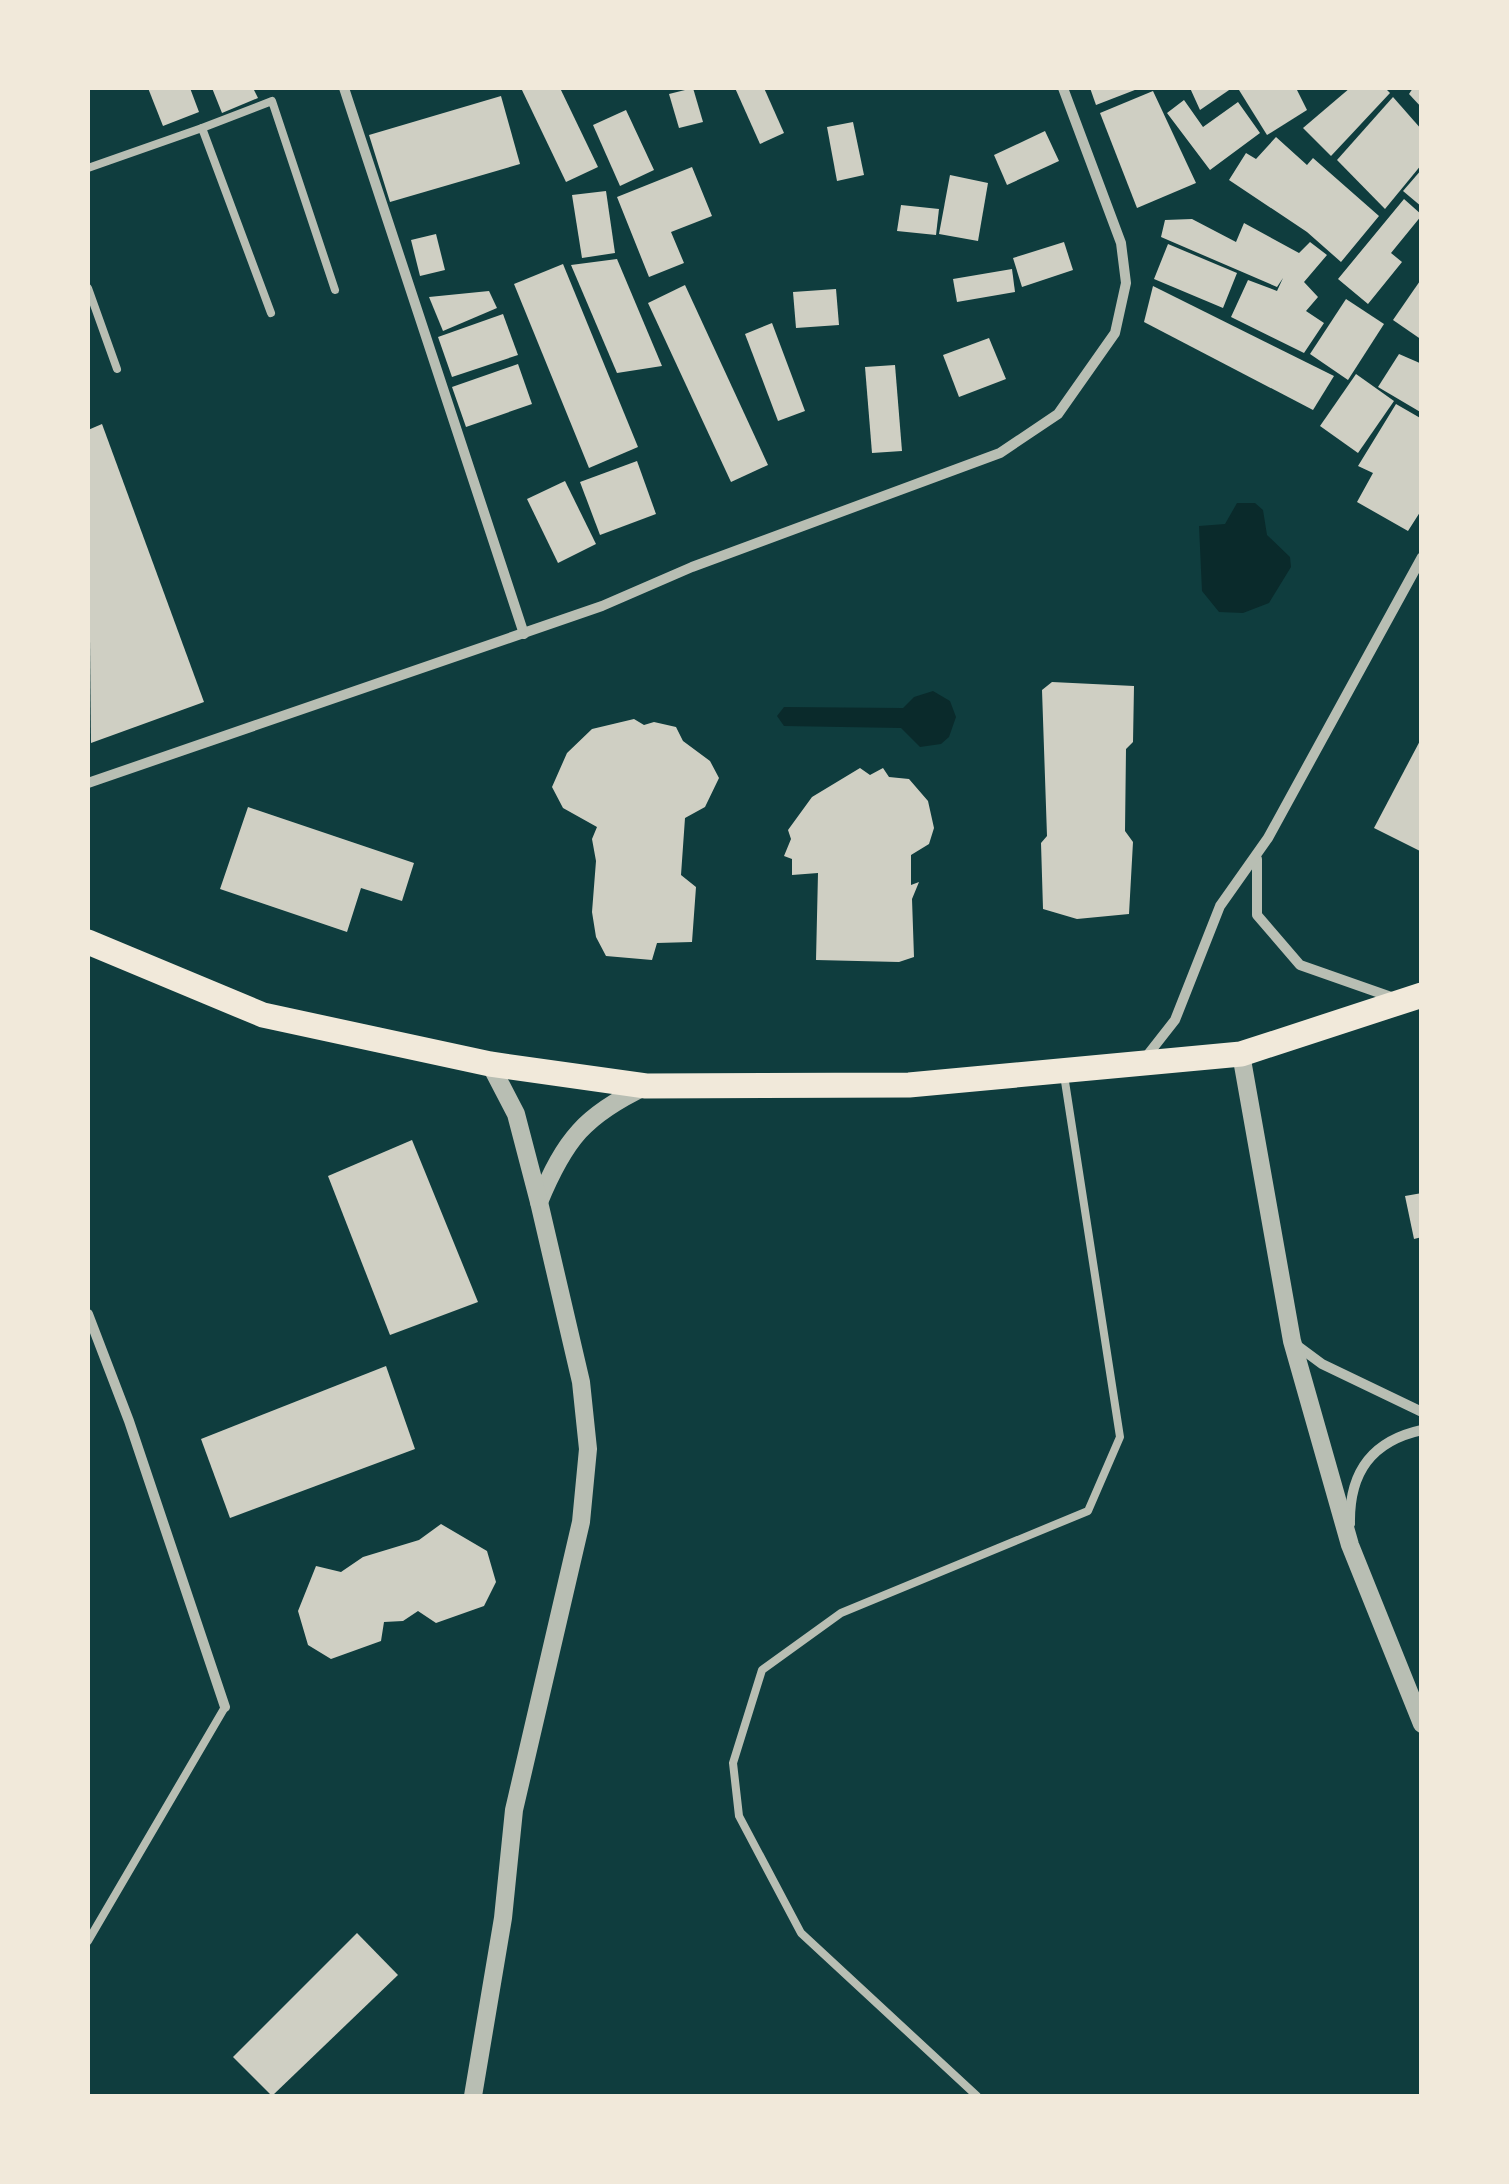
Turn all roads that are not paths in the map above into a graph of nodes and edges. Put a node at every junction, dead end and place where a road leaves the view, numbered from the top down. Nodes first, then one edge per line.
1 (344, 88) edge
2 (1063, 88) edge
3 (202, 128) junction
4 (88, 168) edge
5 (88, 288) edge
6 (335, 290) dead end
7 (271, 314) dead end
8 (117, 369) dead end
9 (1422, 556) edge
10 (524, 634) junction
11 (88, 783) edge
12 (1259, 851) junction
13 (88, 942) edge
14 (1413, 999) edge
15 (1241, 1054) junction
16 (1141, 1063) junction
17 (490, 1064) junction
18 (1063, 1070) junction
19 (646, 1086) junction
20 (539, 1202) junction
21 (88, 1314) edge
22 (1292, 1341) junction
23 (1422, 1412) edge
24 (1422, 1430) edge
25 (1350, 1545) junction
26 (225, 1707) joint
27 (1422, 1724) edge
28 (88, 1941) edge
29 (473, 2096) edge
30 (977, 2096) edge

1 - 10 street
2 - 10 street
3 - 4 lane
3 - 6 lane
3 - 7 lane
5 - 8 lane
9 - 12 street
10 - 11 street
12 - 14 street
12 - 16 street
13 - 17 main road
14 - 15 main road
15 - 16 main road
15 - 22 street
16 - 18 main road
17 - 19 main road
17 - 20 street
18 - 19 main road
18 - 30 lane
19 - 20 street
20 - 29 street
21 - 26 street
22 - 23 street
22 - 25 street
24 - 25 street
25 - 27 street
26 - 28 lane

